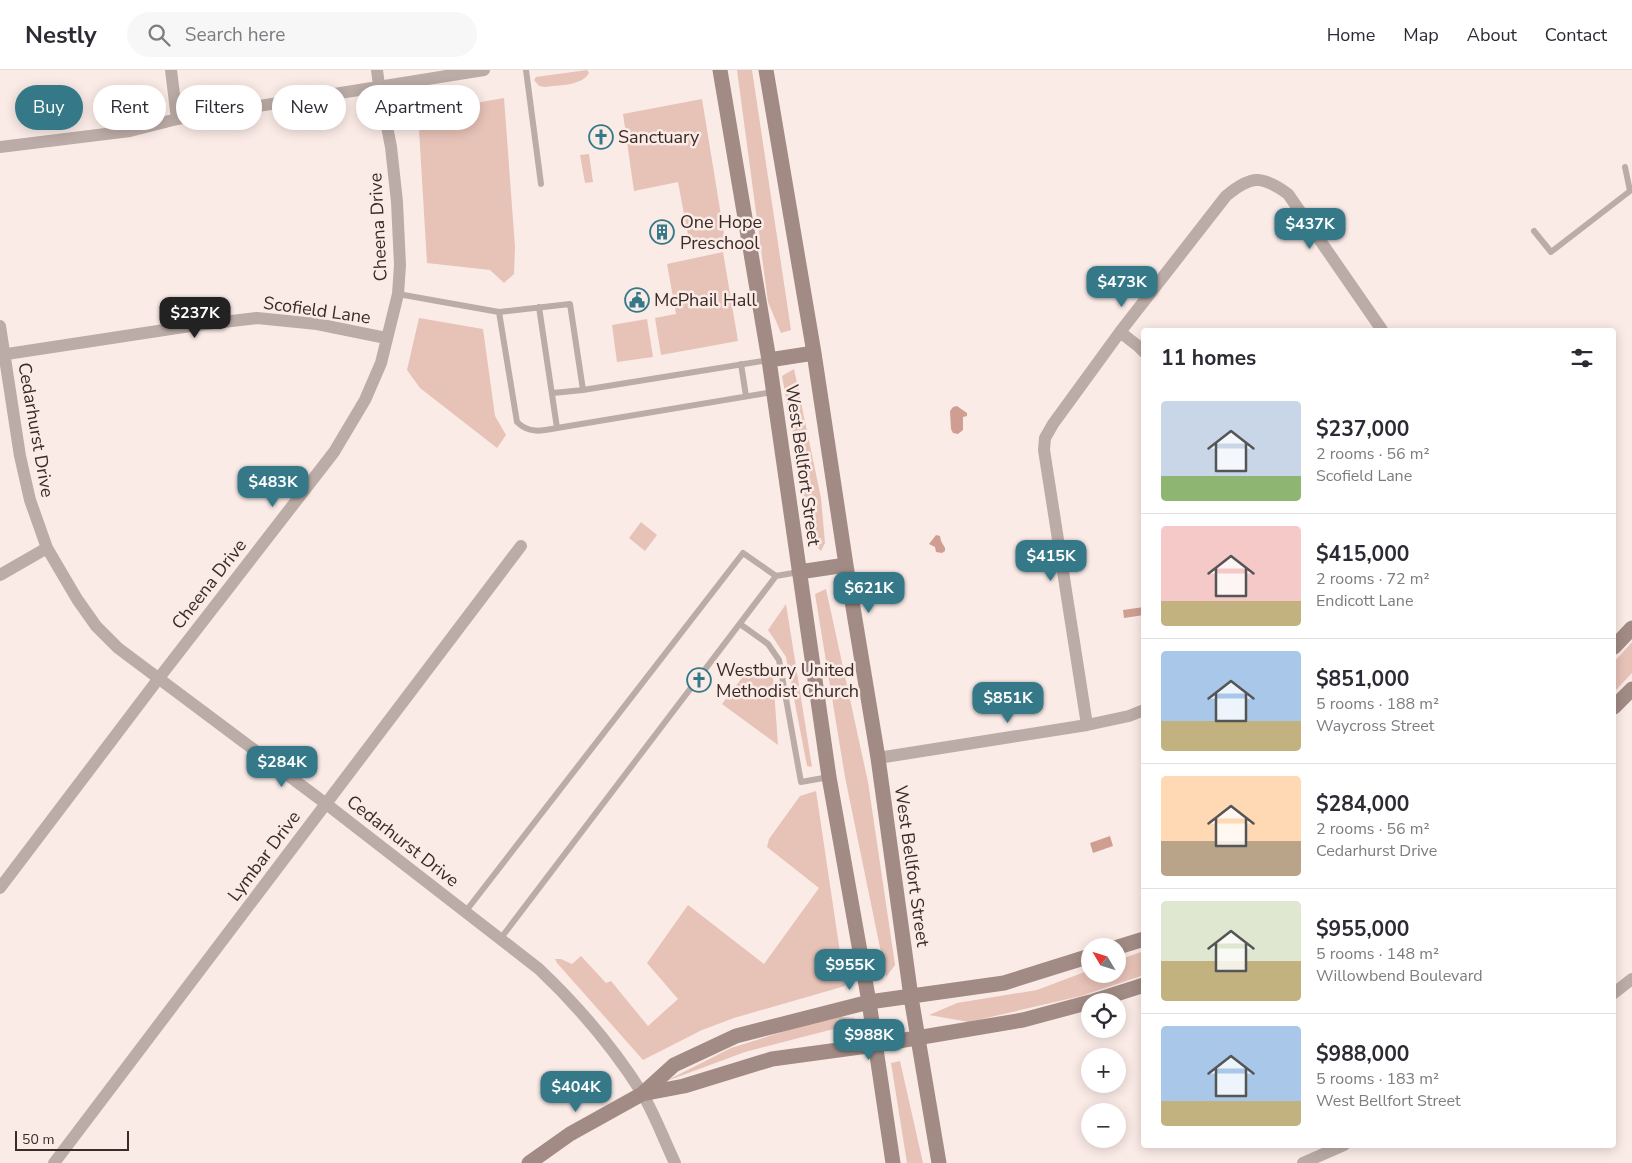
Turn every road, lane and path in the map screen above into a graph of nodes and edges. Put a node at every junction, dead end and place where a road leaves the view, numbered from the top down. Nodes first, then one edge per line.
1 (171, 70) edge
2 (377, 70) edge
3 (484, 70) edge
4 (526, 70) edge
5 (720, 70) edge
6 (766, 70) edge
7 (379, 85) edge
8 (386, 85) edge
9 (356, 90) edge
10 (262, 105) edge
11 (176, 111) edge
12 (176, 119) edge
13 (388, 130) edge
14 (0, 146) edge
15 (1625, 166) dead end
16 (541, 184) dead end
17 (1534, 232) dead end
18 (398, 294) junction
19 (539, 307) junction
20 (498, 312) junction
21 (0, 326) edge
22 (1381, 328) edge
23 (1120, 332) junction
24 (386, 338) junction
25 (1141, 349) edge
26 (814, 353) junction
27 (2, 355) edge
28 (768, 360) junction
29 (741, 364) junction
30 (583, 390) junction
31 (773, 392) junction
32 (553, 393) junction
33 (746, 396) junction
34 (557, 428) junction
35 (521, 546) dead end
36 (47, 548) junction
37 (846, 565) junction
38 (799, 572) junction
39 (0, 575) edge
40 (776, 576) junction
41 (740, 624) junction
42 (1632, 628) edge
43 (1616, 645) edge
44 (159, 678) junction
45 (1632, 689) edge
46 (1616, 705) edge
47 (1141, 711) edge
48 (1087, 725) junction
49 (878, 758) junction
50 (829, 777) junction
51 (326, 803) junction
52 (0, 888) edge
53 (466, 911) junction
54 (501, 938) junction
55 (1141, 940) edge
56 (1126, 945) edge
57 (1081, 959) edge
58 (1632, 979) edge
59 (1141, 986) edge
60 (1616, 991) edge
61 (1119, 993) edge
62 (911, 997) junction
63 (868, 1002) junction
64 (1081, 1004) edge
65 (918, 1037) junction
66 (875, 1044) junction
67 (642, 1094) junction
68 (1337, 1148) edge
69 (54, 1163) edge
70 (529, 1163) edge
71 (675, 1163) edge
72 (893, 1163) edge
73 (939, 1163) edge
74 (1304, 1163) edge

1 - 11 street
2 - 7 street, Cheena Drive
3 - 8 street
4 - 16 lane
5 - 28 main road, West Bellfort Street
6 - 26 main road, West Bellfort Street
9 - 10 street
12 - 14 street
13 - 18 street, Cheena Drive
15 - 17 lane
18 - 20 lane
18 - 24 street, Cheena Drive
19 - 20 lane
19 - 30 lane
19 - 32 lane
20 - 34 lane
21 - 27 street, Cedarhurst Drive
22 - 23 street
23 - 25 street
23 - 48 street
24 - 27 street, Scofield Lane
24 - 44 street, Cheena Drive
26 - 28 main road
26 - 37 main road, West Bellfort Street
27 - 36 street, Cedarhurst Drive
28 - 29 lane
28 - 31 main road, West Bellfort Street
29 - 30 lane
29 - 33 lane
30 - 32 lane
31 - 33 lane
31 - 38 main road, West Bellfort Street
32 - 34 lane
33 - 34 lane
35 - 51 street, Lymbar Drive
36 - 39 street
36 - 44 street, Cedarhurst Drive
37 - 38 main road
37 - 49 main road, West Bellfort Street
38 - 40 lane
38 - 50 main road, West Bellfort Street
40 - 41 lane
40 - 53 lane
41 - 50 lane
41 - 54 lane
42 - 43 main road
44 - 51 street, Cedarhurst Drive
44 - 52 street, Cheena Drive
45 - 46 main road
47 - 48 street
48 - 49 street
49 - 62 main road, West Bellfort Street
50 - 63 main road, West Bellfort Street
51 - 53 street, Cedarhurst Drive
51 - 69 street, Lymbar Drive
53 - 54 street, Cedarhurst Drive
54 - 67 street, Cedarhurst Drive
55 - 56 main road
57 - 62 main road
58 - 60 street
59 - 61 main road
62 - 63 main road
62 - 65 main road, West Bellfort Street
63 - 66 main road, West Bellfort Street
63 - 67 main road
64 - 65 main road
65 - 66 main road
65 - 73 main road, West Bellfort Street
66 - 67 main road
66 - 72 main road, West Bellfort Street
67 - 70 main road
67 - 71 street, Cedarhurst Drive
68 - 74 street

